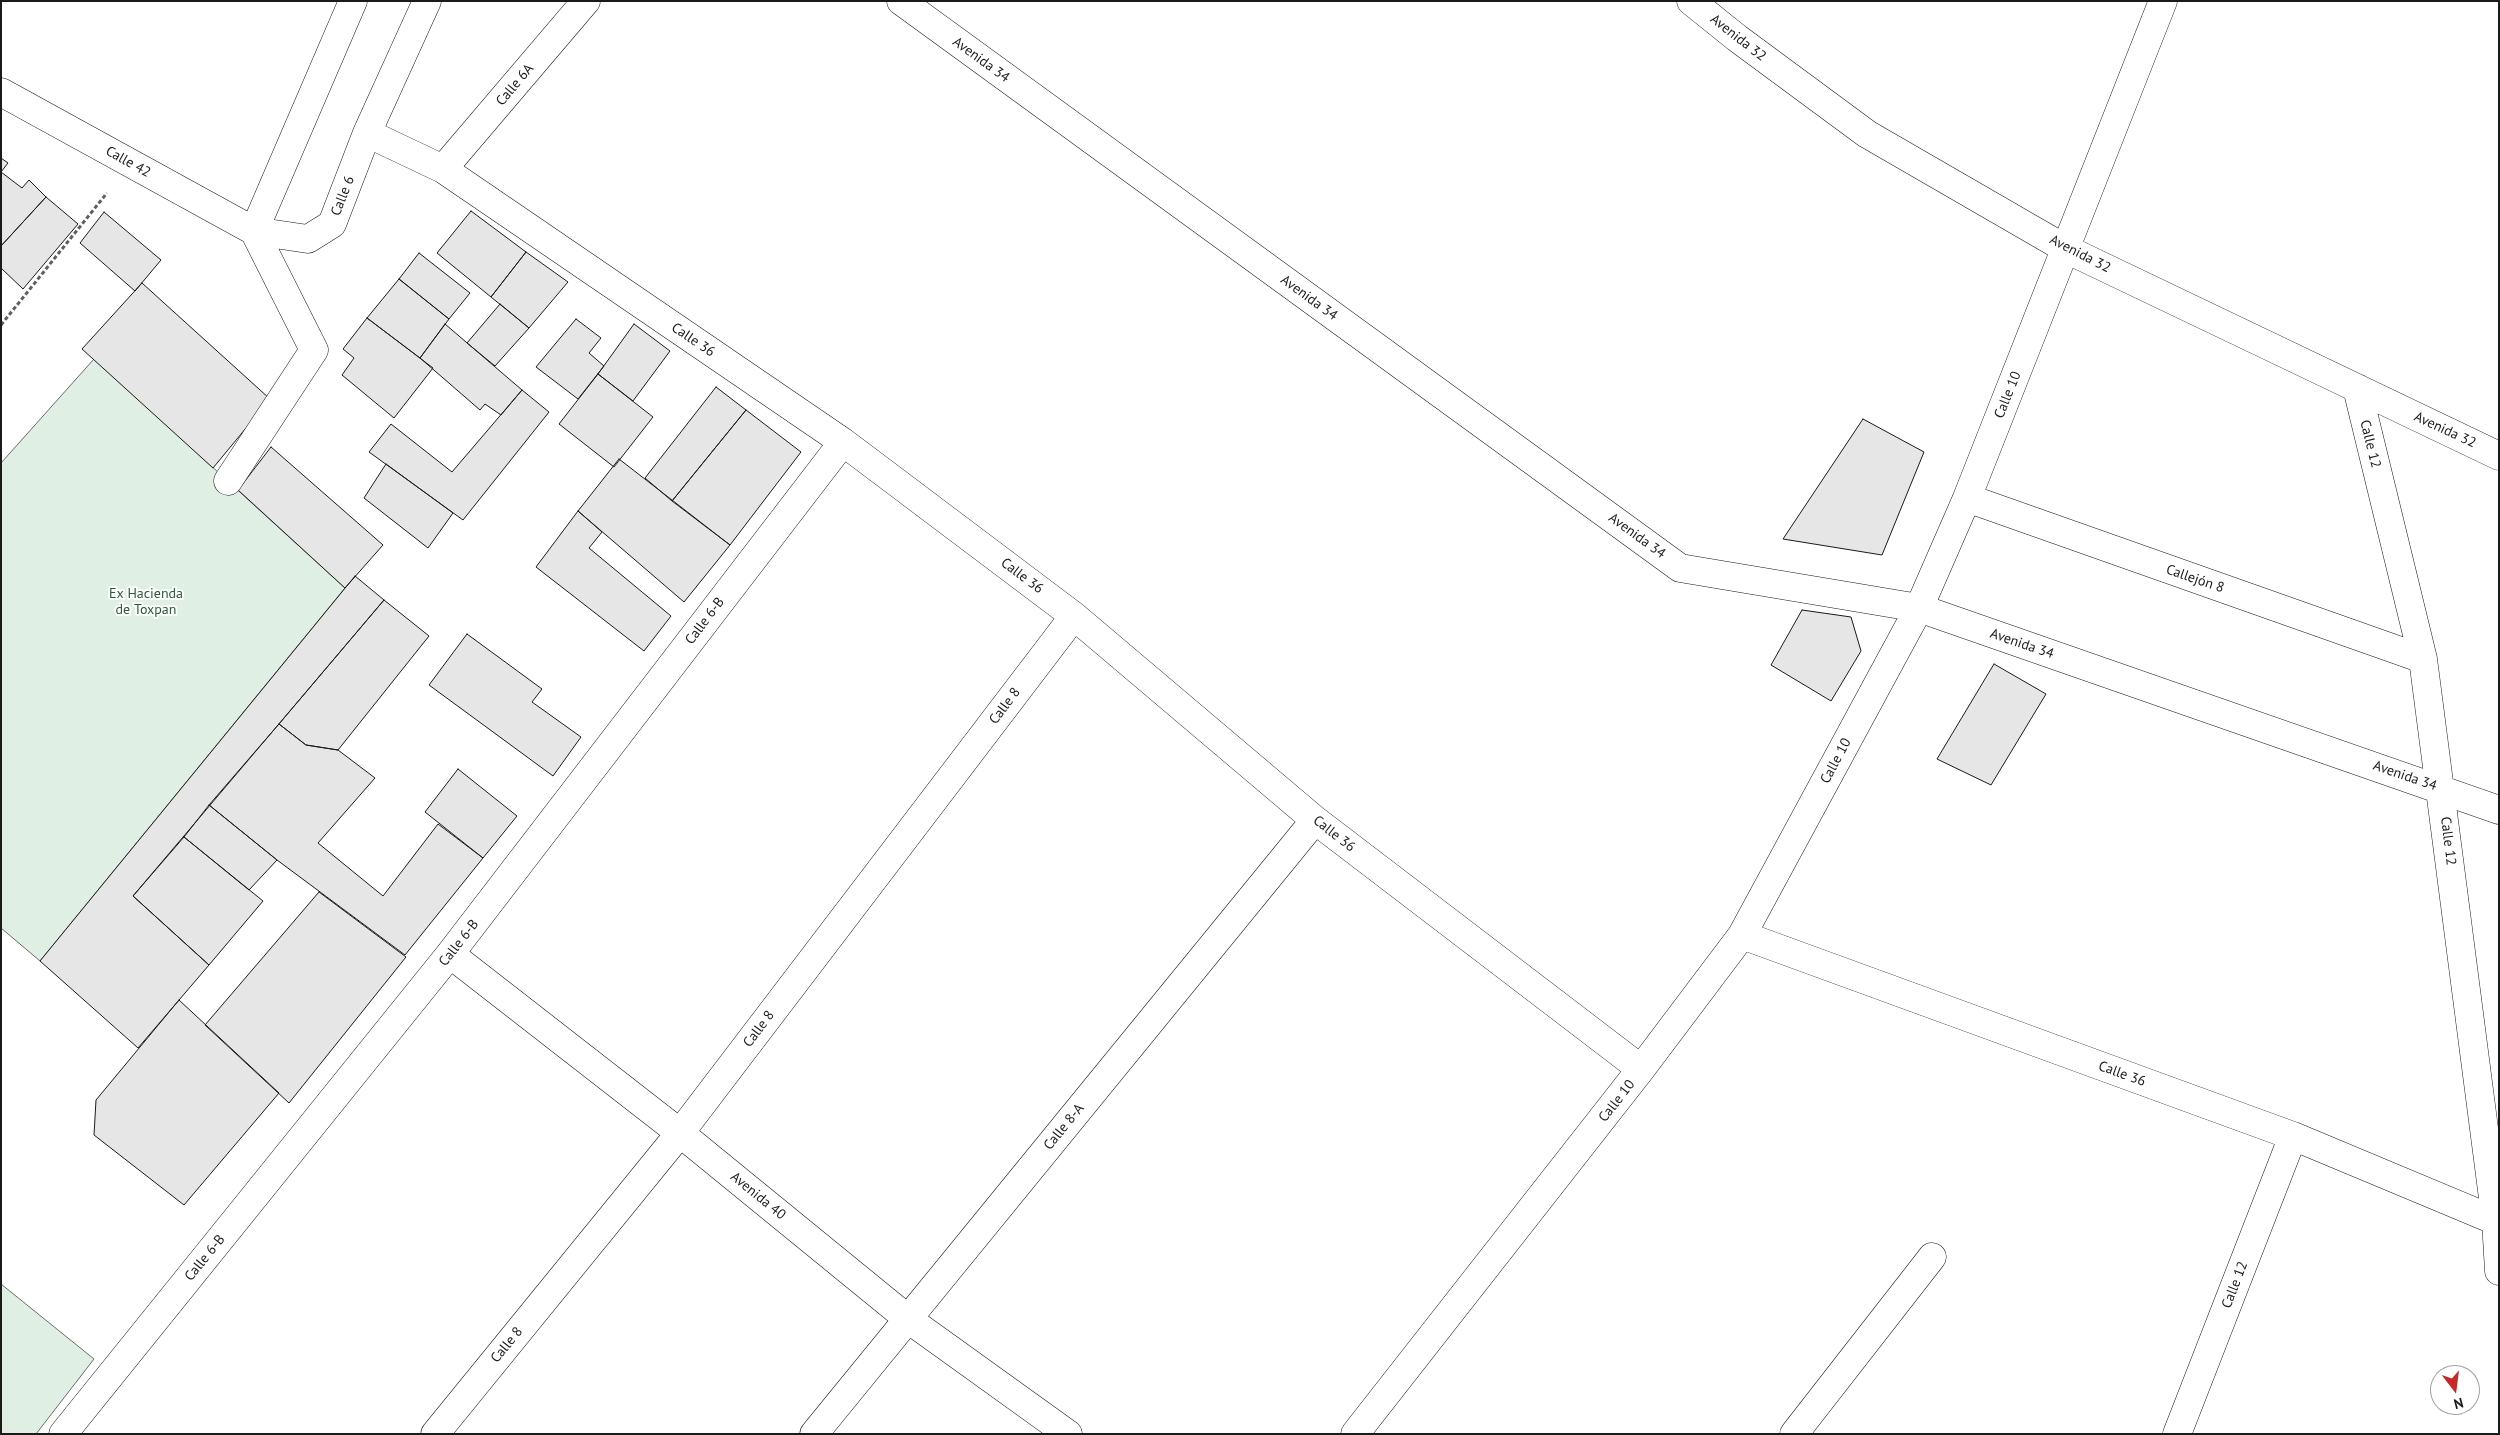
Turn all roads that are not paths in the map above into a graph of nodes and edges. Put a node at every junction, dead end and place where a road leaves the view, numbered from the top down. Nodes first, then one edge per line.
1 (353, 1) edge
2 (427, 1) edge
3 (586, 1) edge
4 (901, 1) edge
5 (1691, 1) edge
6 (2163, 1) edge
7 (1, 92) edge
8 (367, 133) junction
9 (443, 170) junction
10 (254, 230) junction
11 (2066, 249) junction
12 (2357, 388) junction
13 (843, 442) junction
14 (2499, 456) edge
15 (228, 481) dead end
16 (1967, 498) junction
17 (1918, 608) junction
18 (1074, 616) junction
19 (2423, 659) junction
20 (2441, 789) junction
21 (2499, 810) edge
22 (1315, 820) junction
23 (1742, 936) junction
24 (450, 954) junction
25 (1641, 1069) junction
26 (680, 1133) junction
27 (2293, 1136) junction
28 (2497, 1221) edge
29 (1932, 1256) dead end
30 (2499, 1271) edge
31 (908, 1319) junction
32 (63, 1434) edge
33 (435, 1434) edge
34 (814, 1434) edge
35 (1068, 1434) edge
36 (1355, 1434) edge
37 (1794, 1434) edge
38 (2177, 1434) edge

1 - 10 street
2 - 8 street, Calle 6
3 - 9 street, Calle 6A
4 - 17 street, Avenida 34
5 - 11 street, Avenida 32
6 - 11 street, Calle 10
7 - 10 street, Calle 42
8 - 9 street, Calle 36
8 - 10 street, Calle 6
9 - 13 street, Calle 36
10 - 15 street
11 - 12 street, Avenida 32
11 - 16 street, Calle 10
12 - 14 street, Avenida 32
12 - 19 street, Calle 12
13 - 18 street, Calle 36
13 - 24 street, Calle 6-B
16 - 17 street, Calle 10
16 - 19 street, Callejón 8
17 - 20 street, Avenida 34
17 - 23 street, Calle 10
18 - 22 street, Calle 36
18 - 26 street, Calle 8
19 - 20 street, Calle 12
20 - 21 street, Avenida 34
20 - 28 street, Calle 12
22 - 25 street, Calle 36
22 - 31 street, Calle 8-A
23 - 25 street, Calle 10
23 - 27 street, Calle 36
24 - 26 street, Avenida 40
24 - 32 street, Calle 6-B
25 - 36 street, Calle 10
26 - 31 street, Avenida 40
26 - 33 street, Calle 8
27 - 28 street, Calle 36
27 - 38 street, Calle 12
28 - 30 street, Calle 12
29 - 37 street
31 - 34 street, Calle 8-A
31 - 35 street, Avenida 40

